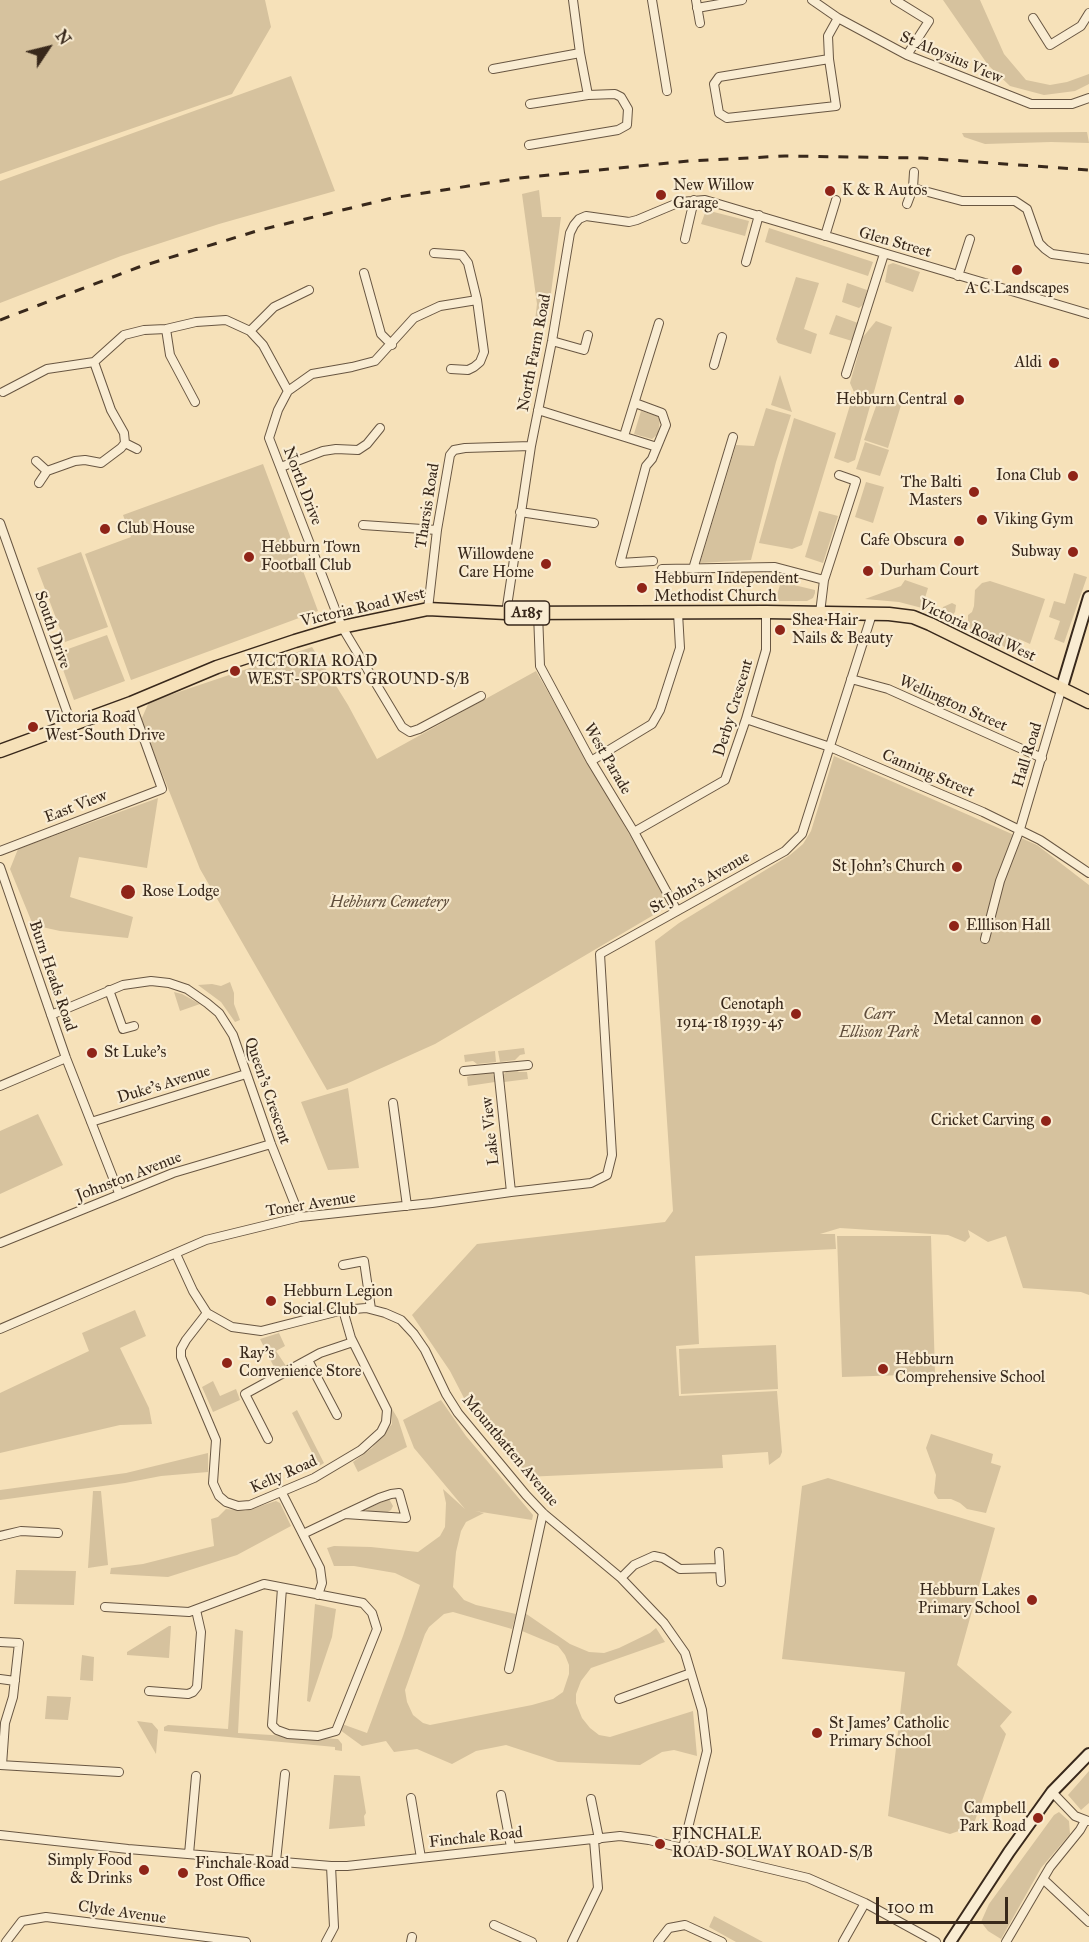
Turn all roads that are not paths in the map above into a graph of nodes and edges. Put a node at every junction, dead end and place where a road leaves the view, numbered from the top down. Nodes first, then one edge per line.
1 (573, 0) edge
2 (652, 0) edge
3 (742, 0) edge
4 (812, 0) edge
5 (895, 0) edge
6 (823, 3) edge
7 (697, 4) edge
8 (1089, 13) edge
9 (838, 18) junction
10 (1034, 18) dead end
11 (700, 23) dead end
12 (580, 53) junction
13 (907, 56) junction
14 (829, 59) junction
15 (493, 69) dead end
16 (667, 91) dead end
17 (588, 95) junction
18 (1089, 98) edge
19 (530, 104) dead end
20 (529, 145) dead end
21 (914, 172) dead end
22 (913, 188) junction
23 (694, 200) junction
24 (836, 200) dead end
25 (907, 204) dead end
26 (759, 215) junction
27 (825, 236) junction
28 (685, 239) dead end
29 (970, 239) dead end
30 (434, 253) dead end
31 (884, 254) junction
32 (1089, 259) edge
33 (746, 262) dead end
34 (364, 273) dead end
35 (958, 276) junction
36 (309, 290) dead end
37 (477, 300) junction
38 (1089, 314) edge
39 (659, 323) dead end
40 (166, 329) junction
41 (250, 331) junction
42 (588, 335) dead end
43 (722, 337) dead end
44 (552, 341) junction
45 (392, 345) junction
46 (94, 362) junction
47 (714, 365) dead end
48 (451, 369) dead end
49 (846, 374) dead end
50 (3, 392) dead end
51 (288, 392) junction
52 (195, 402) dead end
53 (635, 403) junction
54 (538, 410) junction
55 (380, 428) dead end
56 (624, 436) junction
57 (733, 437) dead end
58 (125, 444) junction
59 (531, 446) junction
60 (657, 447) junction
61 (137, 449) dead end
62 (36, 461) dead end
63 (280, 467) junction
64 (47, 471) junction
65 (839, 475) dead end
66 (39, 483) dead end
67 (520, 512) junction
68 (0, 523) edge
69 (594, 524) dead end
70 (363, 525) dead end
71 (437, 530) junction
72 (3, 544) edge
73 (653, 561) dead end
74 (662, 569) dead end
75 (693, 569) junction
76 (824, 580) junction
77 (1089, 597) edge
78 (428, 609) junction
79 (538, 612) junction
80 (766, 612) junction
81 (506, 613) junction
82 (678, 613) junction
83 (820, 613) junction
84 (872, 614) junction
85 (342, 627) junction
86 (852, 679) junction
87 (1062, 687) junction
88 (481, 696) dead end
89 (1089, 702) edge
90 (131, 703) junction
91 (746, 719) junction
92 (72, 726) junction
93 (830, 747) junction
94 (0, 751) edge
95 (1042, 758) junction
96 (591, 761) junction
97 (1020, 829) junction
98 (634, 832) junction
99 (0, 850) edge
100 (0, 867) edge
101 (1089, 871) edge
102 (677, 911) junction
103 (985, 939) dead end
104 (110, 990) junction
105 (51, 1015) junction
106 (134, 1026) dead end
107 (66, 1058) junction
108 (528, 1065) dead end
109 (498, 1068) junction
110 (464, 1071) dead end
111 (246, 1074) junction
112 (0, 1086) edge
113 (393, 1103) dead end
114 (91, 1122) junction
115 (271, 1144) junction
116 (607, 1175) joint
117 (511, 1191) junction
118 (118, 1193) junction
119 (407, 1206) junction
120 (300, 1217) junction
121 (0, 1243) edge
122 (176, 1254) junction
123 (344, 1265) dead end
124 (372, 1309) junction
125 (344, 1310) junction
126 (207, 1313) junction
127 (0, 1329) edge
128 (353, 1342) junction
129 (308, 1360) junction
130 (337, 1415) dead end
131 (268, 1439) dead end
132 (282, 1493) junction
133 (345, 1514) junction
134 (543, 1514) junction
135 (58, 1533) dead end
136 (303, 1534) junction
137 (0, 1536) edge
138 (719, 1552) dead end
139 (720, 1568) junction
140 (621, 1578) junction
141 (721, 1582) dead end
142 (282, 1588) junction
143 (318, 1595) junction
144 (105, 1607) dead end
145 (196, 1610) junction
146 (0, 1642) edge
147 (509, 1669) dead end
148 (692, 1673) junction
149 (0, 1679) edge
150 (15, 1680) junction
151 (149, 1691) dead end
152 (619, 1699) dead end
153 (1089, 1754) edge
154 (1, 1765) edge
155 (119, 1772) dead end
156 (285, 1774) dead end
157 (196, 1776) dead end
158 (1052, 1792) junction
159 (501, 1795) dead end
160 (411, 1798) dead end
161 (591, 1798) dead end
162 (1087, 1821) edge
163 (0, 1835) edge
164 (596, 1840) junction
165 (511, 1847) junction
166 (683, 1848) junction
167 (189, 1854) junction
168 (421, 1858) junction
169 (276, 1861) junction
170 (331, 1866) junction
171 (1043, 1879) junction
172 (865, 1903) junction
173 (1089, 1922) edge
174 (495, 1925) dead end
175 (221, 1941) edge
176 (6, 1942) edge
177 (246, 1942) edge
178 (326, 1942) edge
179 (532, 1942) edge
180 (572, 1942) edge
181 (658, 1942) edge
182 (722, 1942) edge
183 (843, 1942) edge
184 (936, 1942) edge
185 (950, 1942) edge
186 (1006, 1942) edge

1 - 12 street
2 - 16 street
3 - 7 street
4 - 6 street, St Aloysius View
5 - 13 street
6 - 9 street, St Aloysius View
7 - 11 street
8 - 10 street
9 - 13 street, St Aloysius View
9 - 14 street
12 - 15 street
12 - 17 street
13 - 18 street, St Aloysius View
14 - 14 street
17 - 19 street
17 - 20 street
21 - 22 street
22 - 25 street
22 - 32 street
23 - 26 street, Glen Street
23 - 28 street
23 - 44 street, North Farm Road
24 - 27 street
26 - 27 street, Glen Street
26 - 33 street
27 - 31 street, Glen Street
29 - 35 street
30 - 37 street
31 - 35 street, Glen Street
31 - 49 street
34 - 45 street
35 - 38 street, Glen Street
36 - 41 street
37 - 45 street, North Drive
37 - 48 street
39 - 53 street
40 - 41 street
40 - 46 street
40 - 52 street
41 - 51 street
42 - 44 street
43 - 47 street
44 - 54 street, North Farm Road
45 - 51 street, North Drive
46 - 50 street
46 - 58 street
51 - 63 street, North Drive
53 - 56 street
53 - 60 street
54 - 56 street
54 - 59 street, North Farm Road
55 - 63 street
56 - 60 street
57 - 75 street
58 - 61 street
58 - 64 street
59 - 67 street, North Farm Road
59 - 71 street, Tharsis Road
60 - 73 street
62 - 64 street
63 - 85 street, North Drive
64 - 66 street
65 - 76 street
67 - 69 street
67 - 81 street, North Farm Road
68 - 72 street, South Drive
70 - 71 street
71 - 78 street, Tharsis Road
72 - 92 street, South Drive
74 - 75 street
75 - 76 street
76 - 83 street
77 - 87 street
78 - 81 main road, Victoria Road West / A185
78 - 85 main road, Victoria Road West / A185
79 - 81 main road, Victoria Road West / A185
79 - 82 main road, Victoria Road West / A185
79 - 96 street, West Parade
80 - 82 main road, Victoria Road West / A185
80 - 83 main road, Victoria Road West / A185
80 - 91 street, Derby Crescent
82 - 96 street
83 - 84 main road, Victoria Road West / A185
84 - 86 street, St John's Avenue
84 - 87 main road, Victoria Road West / A185
85 - 88 street, North Drive
85 - 90 main road, Victoria Road West / A185
86 - 93 street, St John's Avenue
86 - 95 street, Wellington Street
87 - 89 main road, A185
87 - 95 street, Hall Road
90 - 92 main road, Victoria Road West / A185
90 - 99 street, East View
91 - 93 street, Canning Street
91 - 98 street, Derby Crescent
92 - 94 main road, Victoria Road West / A185
93 - 97 street, Canning Street
93 - 102 street, St John's Avenue
95 - 97 street, Hall Road
96 - 98 street, West Parade
97 - 101 street, Canning Street
97 - 103 street, Hall Road
98 - 102 street, West Parade
100 - 105 street, Burn Heads Road
102 - 116 street, St John's Avenue
104 - 105 street, Queen's Crescent
104 - 106 street
104 - 111 street, Queen's Crescent
105 - 107 street, Burn Heads Road
107 - 112 street
107 - 114 street, Burn Heads Road
108 - 109 street
109 - 110 street
109 - 117 street, Lake View
111 - 114 street, Duke's Avenue
111 - 115 street, Queen's Crescent
113 - 119 street
114 - 118 street, Burn Heads Road
115 - 118 street, Johnston Avenue
115 - 120 street, Queen's Crescent
116 - 117 street, Toner Avenue
117 - 119 street, Toner Avenue
118 - 121 street, Johnston Avenue
119 - 120 street, Toner Avenue
120 - 122 street, Toner Avenue
122 - 126 street
122 - 127 street, Toner Avenue
123 - 124 street
124 - 125 street, Mountbatten Avenue
124 - 134 street, Mountbatten Avenue
125 - 126 street, Mountbatten Avenue
125 - 128 street, Kelly Road
126 - 132 street, Kelly Road
128 - 129 street
128 - 132 street, Kelly Road
129 - 130 street
129 - 131 street
132 - 136 street
133 - 133 street
133 - 136 street
134 - 140 street, Mountbatten Avenue
134 - 147 street
135 - 137 street
136 - 143 street
138 - 139 street
139 - 140 street
139 - 141 street
140 - 148 street, Mountbatten Avenue
142 - 143 street
142 - 143 street
142 - 145 street
144 - 145 street
145 - 151 street
146 - 150 street
148 - 152 street
148 - 166 street, Mountbatten Avenue
149 - 150 street
150 - 154 street
153 - 158 street
154 - 155 street
156 - 169 street
157 - 167 street
158 - 162 street
158 - 185 street
159 - 165 street
160 - 168 street
161 - 164 street
162 - 171 street
163 - 167 street, Finchale Road
164 - 165 street, Finchale Road
164 - 166 street, Finchale Road
164 - 180 street
165 - 168 street, Finchale Road
166 - 172 street, Finchale Road
167 - 169 street, Finchale Road
168 - 170 street, Finchale Road
169 - 170 street, Finchale Road
170 - 178 street
171 - 173 street
171 - 186 street
172 - 183 street
172 - 184 street, Finchale Road
174 - 179 street
175 - 176 street, Clyde Avenue
175 - 177 street, Clyde Avenue
181 - 182 street

